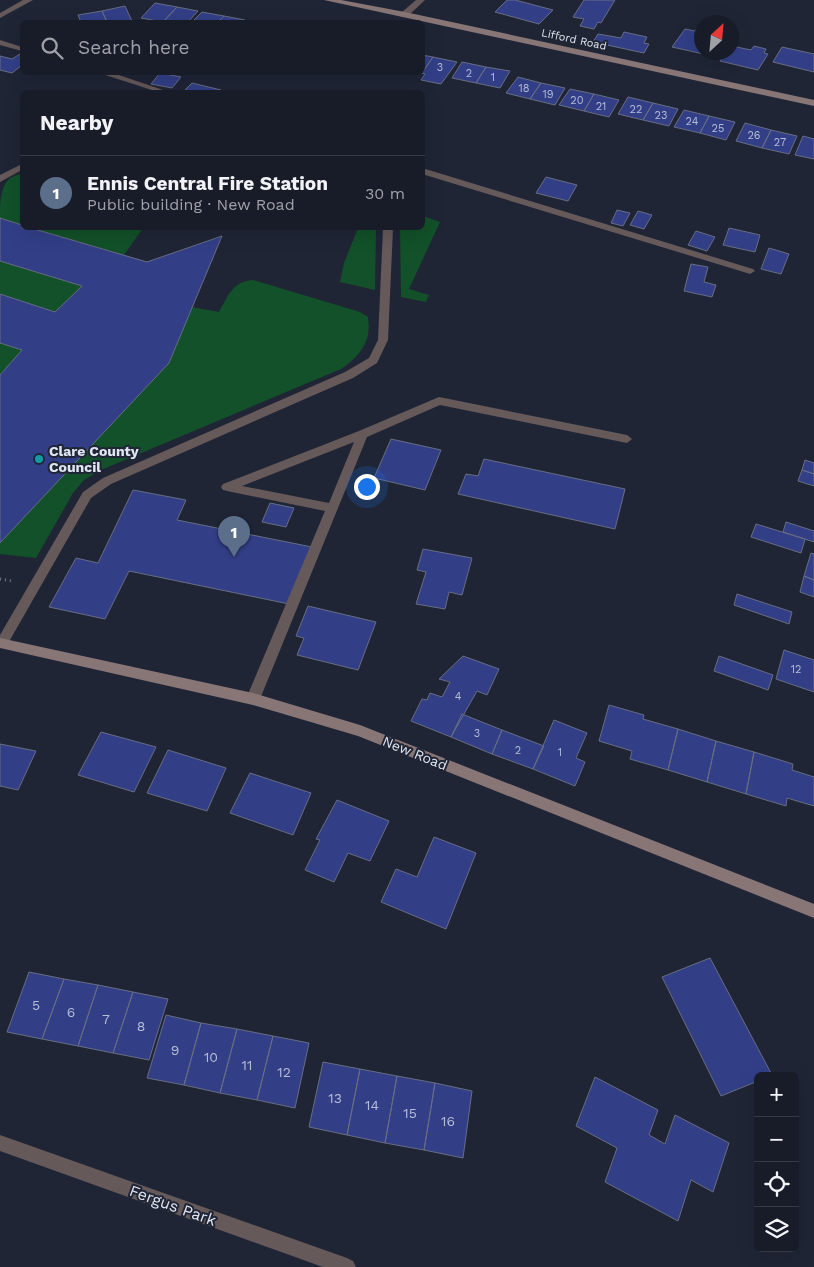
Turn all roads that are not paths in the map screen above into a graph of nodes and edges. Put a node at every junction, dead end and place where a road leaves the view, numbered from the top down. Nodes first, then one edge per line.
1 (29, 0) edge
2 (328, 0) edge
3 (421, 0) edge
4 (405, 14) junction
5 (0, 16) edge
6 (0, 42) edge
7 (20, 48) edge
8 (110, 75) edge
9 (159, 90) edge
10 (814, 102) edge
11 (20, 168) edge
12 (425, 172) edge
13 (0, 178) edge
14 (388, 230) edge
15 (750, 271) dead end
16 (363, 434) junction
17 (627, 439) dead end
18 (333, 508) junction
19 (1, 643) edge
20 (254, 699) junction
21 (814, 911) edge
22 (0, 1143) edge
23 (346, 1267) edge

1 - 5 street
2 - 4 street, Lifford Road
3 - 4 street
4 - 10 street, Lifford Road
6 - 7 street
8 - 9 street
11 - 13 street
12 - 15 street
14 - 19 street
16 - 17 street
16 - 18 street
16 - 18 street
18 - 20 street
19 - 20 street, New Road
20 - 21 street, New Road
22 - 23 street, Fergus Park

